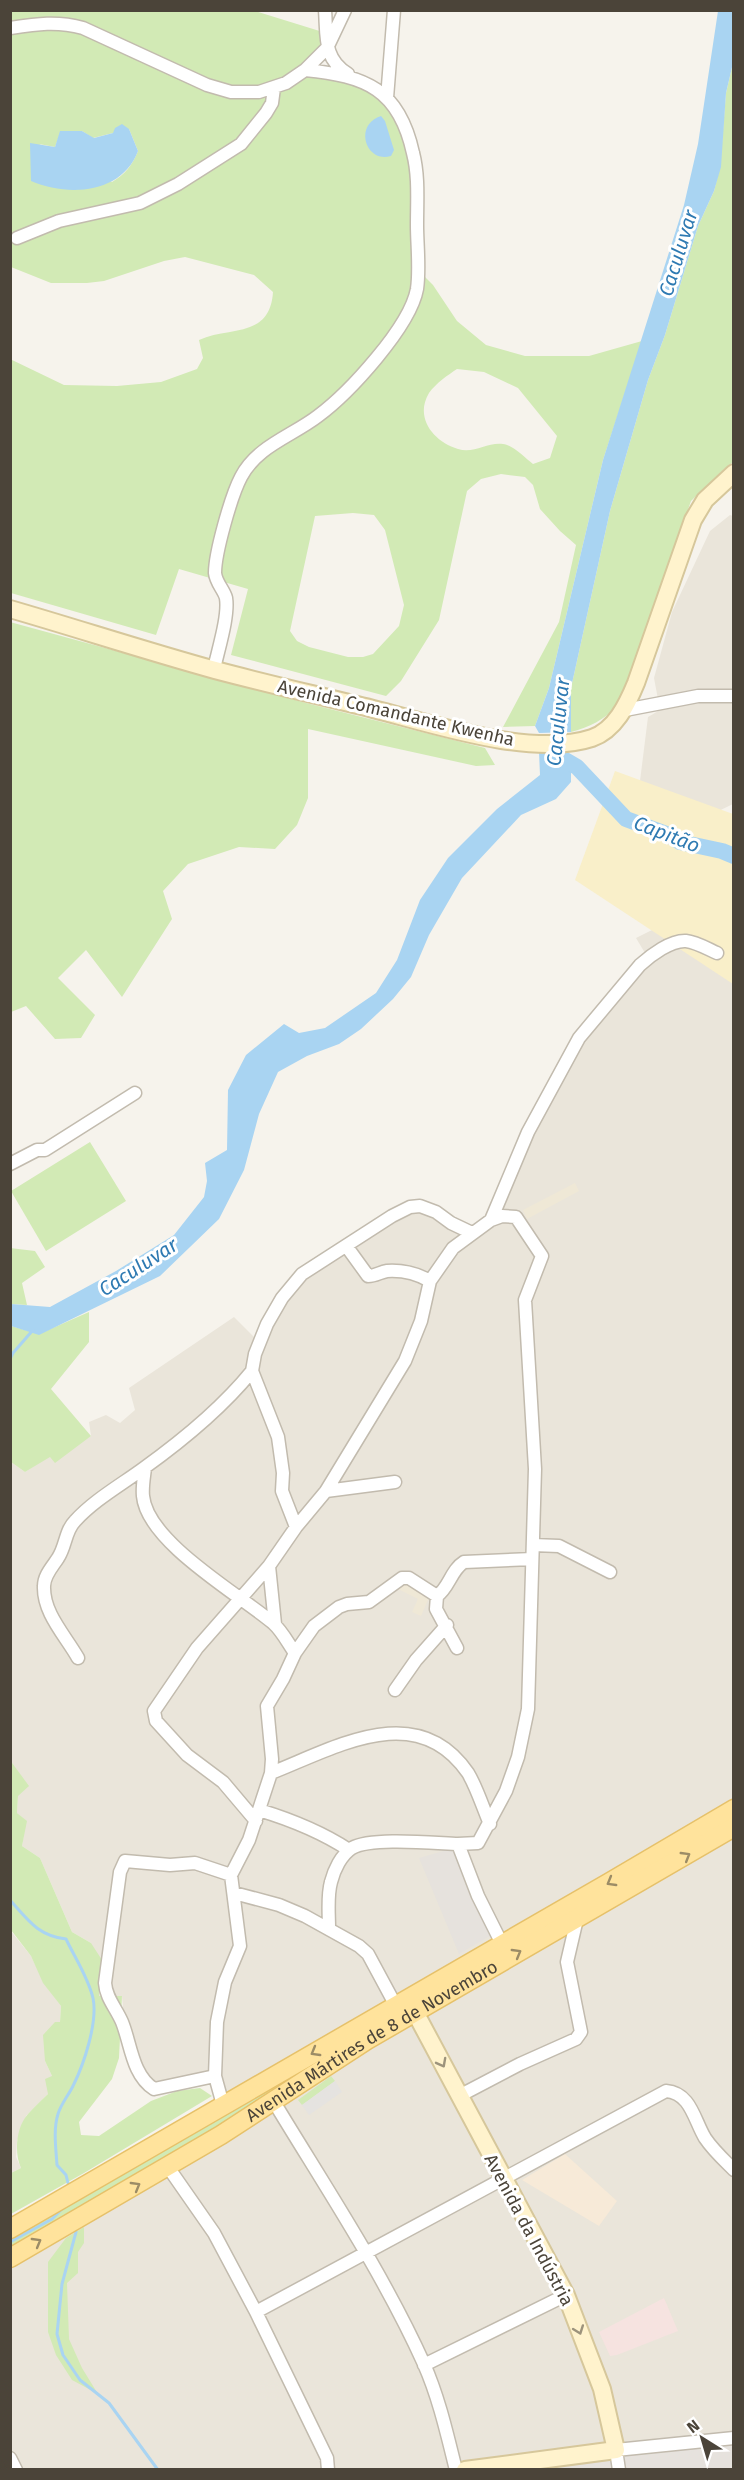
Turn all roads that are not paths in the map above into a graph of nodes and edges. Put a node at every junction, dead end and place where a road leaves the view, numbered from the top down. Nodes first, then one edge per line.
1 (325, 10) edge
2 (345, 10) edge
3 (394, 10) edge
4 (10, 28) edge
5 (327, 48) junction
6 (306, 70) junction
7 (357, 79) junction
8 (274, 88) junction
9 (387, 98) junction
10 (18, 238) dead end
11 (734, 473) edge
12 (10, 609) edge
13 (214, 669) junction
14 (734, 696) edge
15 (625, 710) junction
16 (717, 953) dead end
17 (135, 1093) dead end
18 (10, 1164) edge
19 (491, 1220) junction
20 (472, 1233) junction
21 (347, 1247) junction
22 (430, 1281) junction
23 (252, 1371) junction
24 (145, 1468) junction
25 (395, 1482) dead end
26 (326, 1491) junction
27 (296, 1527) junction
28 (533, 1545) junction
29 (532, 1559) junction
30 (268, 1566) junction
31 (610, 1572) dead end
32 (437, 1596) junction
33 (238, 1599) junction
34 (274, 1624) junction
35 (447, 1625) junction
36 (458, 1648) dead end
37 (295, 1653) junction
38 (78, 1658) dead end
39 (394, 1690) dead end
40 (271, 1773) junction
41 (734, 1809) edge
42 (257, 1816) junction
43 (490, 1824) junction
44 (734, 1827) edge
45 (458, 1844) junction
46 (349, 1850) junction
47 (231, 1875) junction
48 (234, 1893) junction
49 (577, 1918) junction
50 (329, 1928) junction
51 (502, 1944) junction
52 (396, 2006) junction
53 (415, 2012) junction
54 (215, 2076) junction
55 (459, 2096) junction
56 (274, 2102) junction
57 (223, 2105) junction
58 (168, 2167) junction
59 (734, 2170) edge
60 (503, 2179) junction
61 (10, 2229) edge
62 (366, 2253) junction
63 (10, 2258) edge
64 (566, 2295) junction
65 (256, 2312) junction
66 (424, 2365) junction
67 (734, 2438) edge
68 (616, 2450) junction
69 (10, 2458) edge
70 (16, 2469) edge
71 (328, 2469) edge
72 (456, 2469) edge
73 (465, 2469) edge
74 (619, 2469) edge

1 - 5 street
2 - 5 street
3 - 9 street
4 - 8 street
5 - 6 street
5 - 7 street
6 - 7 street
6 - 8 street
7 - 9 street
8 - 10 street
9 - 13 street
11 - 15 main road, Avenida Comandante Kwenha
12 - 13 main road, Avenida Comandante Kwenha
13 - 15 main road, Avenida Comandante Kwenha
14 - 15 street
16 - 19 street
17 - 18 street
19 - 20 street
19 - 28 street
20 - 21 street
20 - 22 street
21 - 22 street
21 - 23 street
22 - 26 street
23 - 24 street
23 - 27 street
24 - 33 street
24 - 38 street
25 - 26 street
26 - 27 street
27 - 30 street
28 - 29 street
28 - 31 street
29 - 32 street
29 - 43 street
30 - 33 street
30 - 34 street
32 - 35 street
32 - 37 street
33 - 34 street
33 - 42 street
34 - 37 street
35 - 36 street
35 - 39 street
37 - 40 street
40 - 42 street
40 - 43 street
41 -> 51 main road, Avenida Mártires de 8 de Novembro
42 - 46 street
42 - 47 street
43 - 45 street
49 -> 44 main road, Avenida Mártires de 8 de Novembro
45 - 46 street
45 - 51 street
46 - 50 street
47 - 48 street
47 - 54 street
48 - 50 street
48 - 54 street
53 -> 49 main road, Avenida Mártires de 8 de Novembro
49 - 55 street
50 - 52 street
51 - 52 main road, Avenida Mártires de 8 de Novembro
52 -> 57 main road, Avenida Mártires de 8 de Novembro
53 -> 55 main road, Avenida da Indústria
53 - 56 main road, Avenida Mártires de 8 de Novembro
54 - 57 street
55 - 60 main road, Avenida da Indústria
56 - 58 main road, Avenida Mártires de 8 de Novembro
56 - 62 street
57 - 61 main road, Avenida Mártires de 8 de Novembro
63 -> 58 main road, Avenida Mártires de 8 de Novembro
58 - 65 street
59 - 60 street
60 - 62 street
60 - 64 main road, Avenida da Indústria
62 - 65 street
62 - 66 street
64 - 66 street
64 -> 68 main road, Avenida da Indústria
65 - 71 street
66 - 72 street
67 - 68 street
68 - 73 main road
68 - 74 street
69 - 70 street

